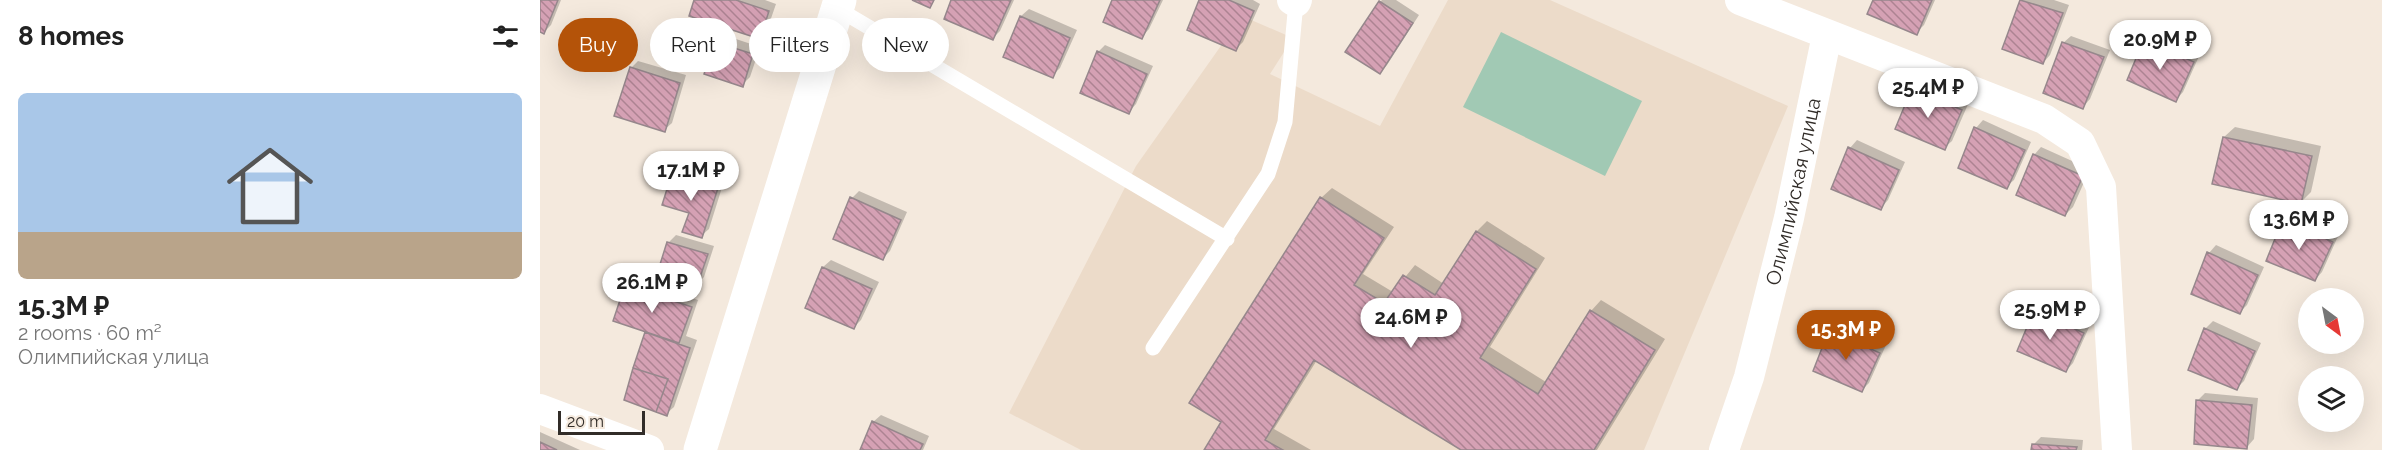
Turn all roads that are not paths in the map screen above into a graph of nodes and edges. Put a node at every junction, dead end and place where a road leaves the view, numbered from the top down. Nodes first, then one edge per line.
1 (1740, 0) edge
2 (1295, 1) edge
3 (839, 5) edge
4 (1827, 35) junction
5 (1227, 238) junction
6 (1153, 348) dead end
7 (540, 409) edge
8 (649, 450) edge
9 (700, 450) edge
10 (1724, 450) edge
11 (2117, 450) edge

1 - 4 street
2 - 5 lane
3 - 5 lane
3 - 9 main road
4 - 10 street, Олимпийская улица
4 - 11 street
5 - 6 lane
7 - 8 street

